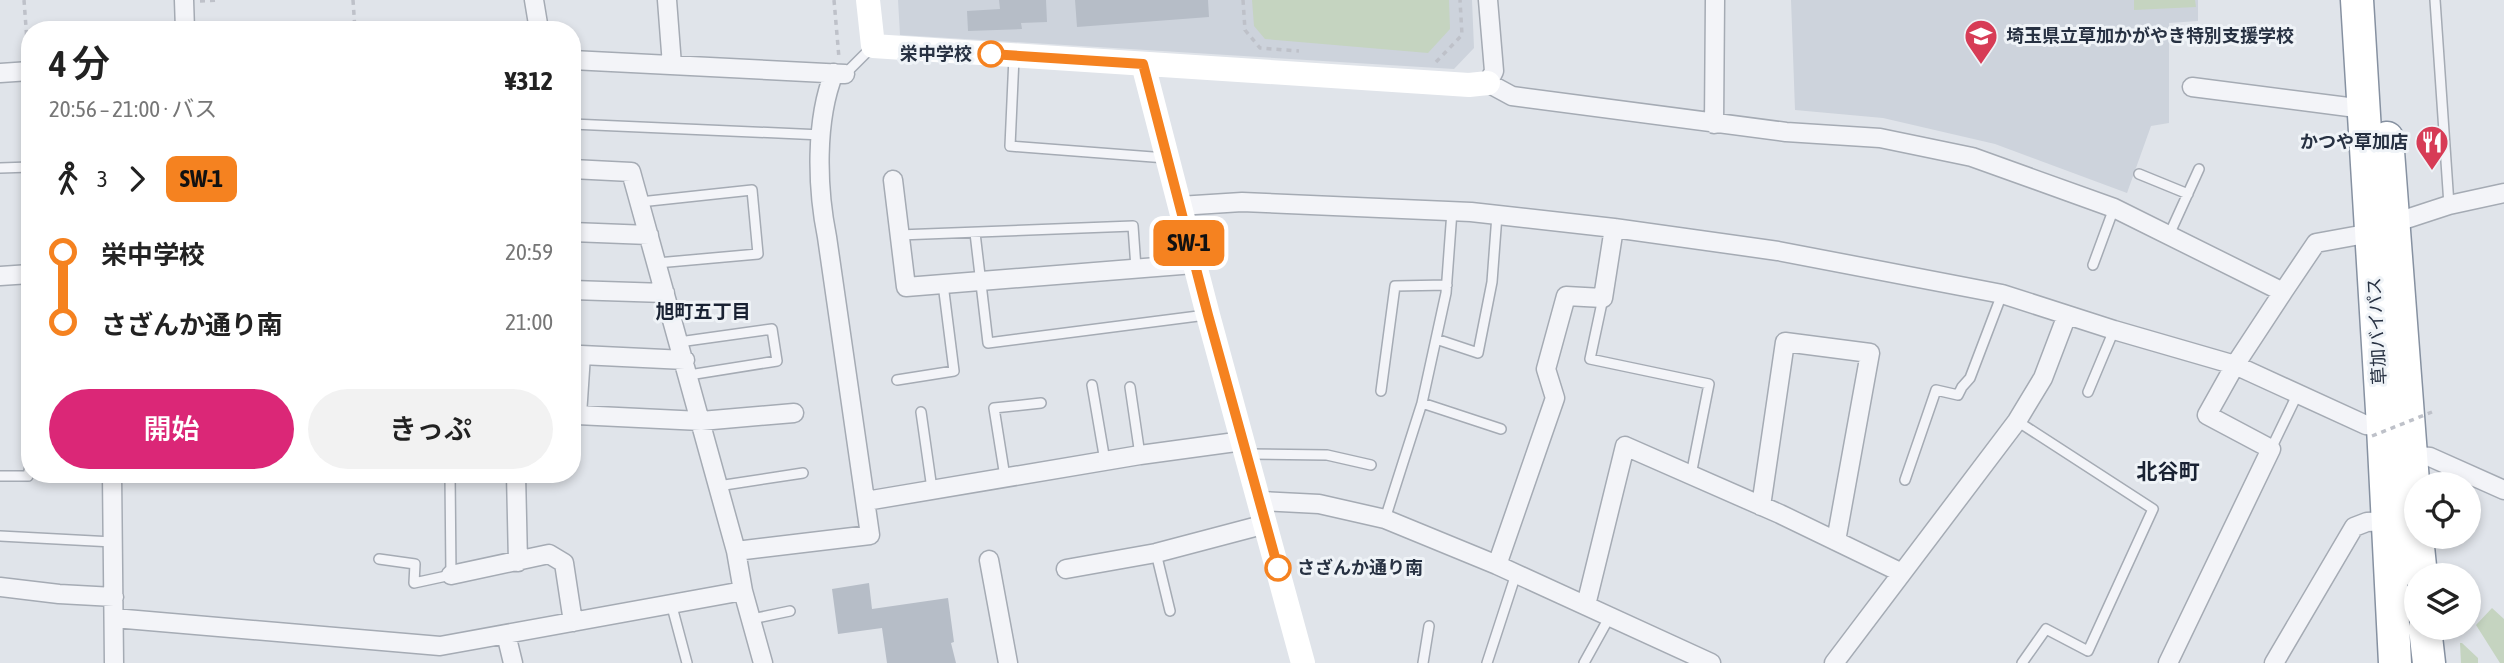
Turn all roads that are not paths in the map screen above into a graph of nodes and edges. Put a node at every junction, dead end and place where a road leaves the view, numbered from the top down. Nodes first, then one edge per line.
1 (184, 0) edge
2 (534, 0) edge
3 (667, 0) edge
4 (868, 0) edge
5 (1488, 0) edge
6 (1715, 0) edge
7 (2357, 0) edge
8 (2377, 0) edge
9 (2435, 0) edge
10 (185, 21) edge
11 (538, 21) edge
12 (873, 46) junction
13 (1014, 55) junction
14 (581, 60) edge
15 (1143, 64) junction
16 (672, 65) junction
17 (21, 73) edge
18 (0, 74) edge
19 (840, 74) junction
20 (1488, 83) junction
21 (2192, 87) dead end
22 (2364, 109) junction
23 (581, 124) edge
24 (1714, 124) junction
25 (822, 135) junction
26 (1167, 158) junction
27 (21, 167) edge
28 (0, 168) edge
29 (581, 169) edge
30 (2199, 169) dead end
31 (2139, 174) dead end
32 (892, 180) dead end
33 (2188, 194) junction
34 (2500, 198) edge
35 (640, 202) junction
36 (2449, 205) junction
37 (1179, 206) junction
38 (2113, 208) junction
39 (1452, 211) junction
40 (1497, 215) junction
41 (1614, 228) junction
42 (2382, 228) junction
43 (581, 232) edge
44 (975, 233) junction
45 (649, 235) junction
46 (900, 235) junction
47 (2169, 235) junction
48 (657, 263) junction
49 (1194, 264) junction
50 (2093, 265) dead end
51 (1136, 268) junction
52 (21, 275) edge
53 (0, 276) edge
54 (979, 281) junction
55 (943, 284) junction
56 (1447, 285) junction
57 (581, 290) edge
58 (2283, 292) junction
59 (666, 293) junction
60 (2002, 294) junction
61 (1603, 298) junction
62 (1208, 315) junction
63 (2067, 315) junction
64 (2114, 330) junction
65 (1436, 339) junction
66 (679, 342) junction
67 (581, 355) edge
68 (2235, 365) junction
69 (687, 368) junction
70 (897, 380) dead end
71 (1092, 385) dead end
72 (1130, 387) dead end
73 (1381, 391) dead end
74 (2088, 392) dead end
75 (2298, 393) junction
76 (1041, 403) dead end
77 (1422, 404) junction
78 (921, 412) dead end
79 (794, 413) dead end
80 (581, 415) edge
81 (701, 421) junction
82 (2017, 421) junction
83 (1502, 429) dead end
84 (2377, 432) junction
85 (1245, 448) junction
86 (2271, 449) junction
87 (1140, 455) junction
88 (2409, 455) junction
89 (1105, 461) junction
90 (1371, 465) dead end
91 (2411, 472) edge
92 (803, 473) dead end
93 (1691, 475) junction
94 (0, 476) edge
95 (21, 476) edge
96 (1005, 477) junction
97 (1906, 480) dead end
98 (112, 483) edge
99 (450, 483) edge
100 (516, 483) edge
101 (2502, 484) edge
102 (718, 486) junction
103 (932, 489) junction
104 (866, 501) junction
105 (1761, 506) junction
106 (1263, 512) junction
107 (1385, 519) junction
108 (2388, 521) junction
109 (0, 536) edge
110 (1836, 541) junction
111 (113, 542) junction
112 (736, 551) junction
113 (1156, 552) junction
114 (379, 559) dead end
115 (989, 560) dead end
116 (518, 562) junction
117 (1497, 565) junction
118 (1066, 569) dead end
119 (1516, 573) junction
120 (1902, 573) junction
121 (451, 575) junction
122 (0, 587) edge
123 (743, 591) junction
124 (114, 597) junction
125 (671, 603) junction
126 (1586, 605) junction
127 (790, 611) dead end
128 (1170, 611) dead end
129 (1610, 616) junction
130 (114, 618) junction
131 (752, 619) junction
132 (573, 622) junction
133 (1429, 626) dead end
134 (506, 634) junction
135 (2426, 640) edge
136 (1681, 657) edge
137 (114, 663) edge
138 (513, 663) edge
139 (687, 663) edge
140 (763, 663) edge
141 (1008, 663) edge
142 (1303, 663) edge
143 (1423, 663) edge
144 (1487, 663) edge
145 (1584, 663) edge
146 (1711, 663) edge
147 (1833, 663) edge
148 (2022, 663) edge
149 (2168, 663) edge
150 (2274, 663) edge
151 (2395, 663) edge
152 (2429, 663) edge

1 - 10 street
2 - 11 street
3 - 16 street
4 - 12 street
5 - 20 street
6 - 24 street
7 - 22 highway, 草加バイパス
8 - 42 highway, 草加バイパス
9 - 36 lane
12 - 13 street
12 - 19 lane
13 - 15 street
13 - 26 lane
14 - 16 street
15 - 20 street
15 - 26 street
16 - 19 street
17 - 18 street
19 - 25 street
20 - 24 street
21 - 22 street
22 - 42 highway, 草加バイパス
23 - 25 lane
24 - 38 street
25 - 104 street
26 - 37 street
27 - 28 lane
29 - 35 street
30 - 33 lane
31 - 33 lane
32 - 46 street
33 - 47 lane
34 - 36 street
35 - 45 street
35 - 48 lane
36 - 42 street
37 - 39 street
37 - 49 street
38 - 47 street
38 - 50 lane
39 - 40 street
39 - 56 lane
40 - 41 street
40 - 65 lane
41 - 60 street
41 - 61 street
42 - 58 street
42 - 84 highway, 草加バイパス
42 - 88 highway, 草加バイパス
43 - 45 street
44 - 46 lane
44 - 51 lane
44 - 54 lane
45 - 48 street
46 - 55 street
47 - 58 street
48 - 59 street
49 - 51 street
49 - 62 street
51 - 54 street
52 - 53 street
54 - 55 street
54 - 62 lane
55 - 70 lane
56 - 65 lane
56 - 73 lane
57 - 59 street
58 - 68 street
59 - 66 street
60 - 63 street
60 - 97 lane
61 - 93 lane
61 - 117 street
62 - 85 street
63 - 64 street
63 - 82 street
64 - 68 street
64 - 74 lane
65 - 77 lane
66 - 69 street
66 - 69 lane
67 - 69 street
68 - 75 street
68 - 86 street
69 - 81 street
71 - 89 lane
72 - 87 lane
75 - 84 street
75 - 86 lane
76 - 96 lane
77 - 83 lane
77 - 107 lane
78 - 103 lane
79 - 81 street
80 - 81 street
81 - 102 street
82 - 120 street
82 - 148 lane
84 - 108 highway, 草加バイパス
85 - 87 street
85 - 90 lane
85 - 106 street
86 - 149 street
87 - 89 street
88 - 91 highway, 草加バイパス
88 - 101 street
89 - 96 street
92 - 102 lane
93 - 105 street
93 - 126 street
94 - 95 lane
96 - 103 street
98 - 111 street
99 - 121 lane
100 - 116 street
102 - 112 street
103 - 104 street
104 - 112 street
105 - 110 street
105 - 110 street
106 - 107 street
106 - 113 street
106 - 142 street
107 - 117 street
108 - 150 street
108 - 151 highway, 草加バイパス
109 - 111 lane
110 - 120 street
111 - 124 street
112 - 123 street
113 - 118 street
113 - 128 lane
114 - 121 lane
115 - 141 street
116 - 121 street
116 - 132 street
117 - 119 street
119 - 126 street
119 - 144 lane
120 - 147 street
122 - 124 street
123 - 125 street
123 - 131 street
124 - 130 street
125 - 132 street
125 - 139 lane
126 - 129 street
127 - 131 lane
129 - 136 street
129 - 145 lane
130 - 134 street
130 - 137 street
131 - 140 street
132 - 134 street
133 - 143 lane
134 - 138 street
135 - 152 highway
136 - 146 street

